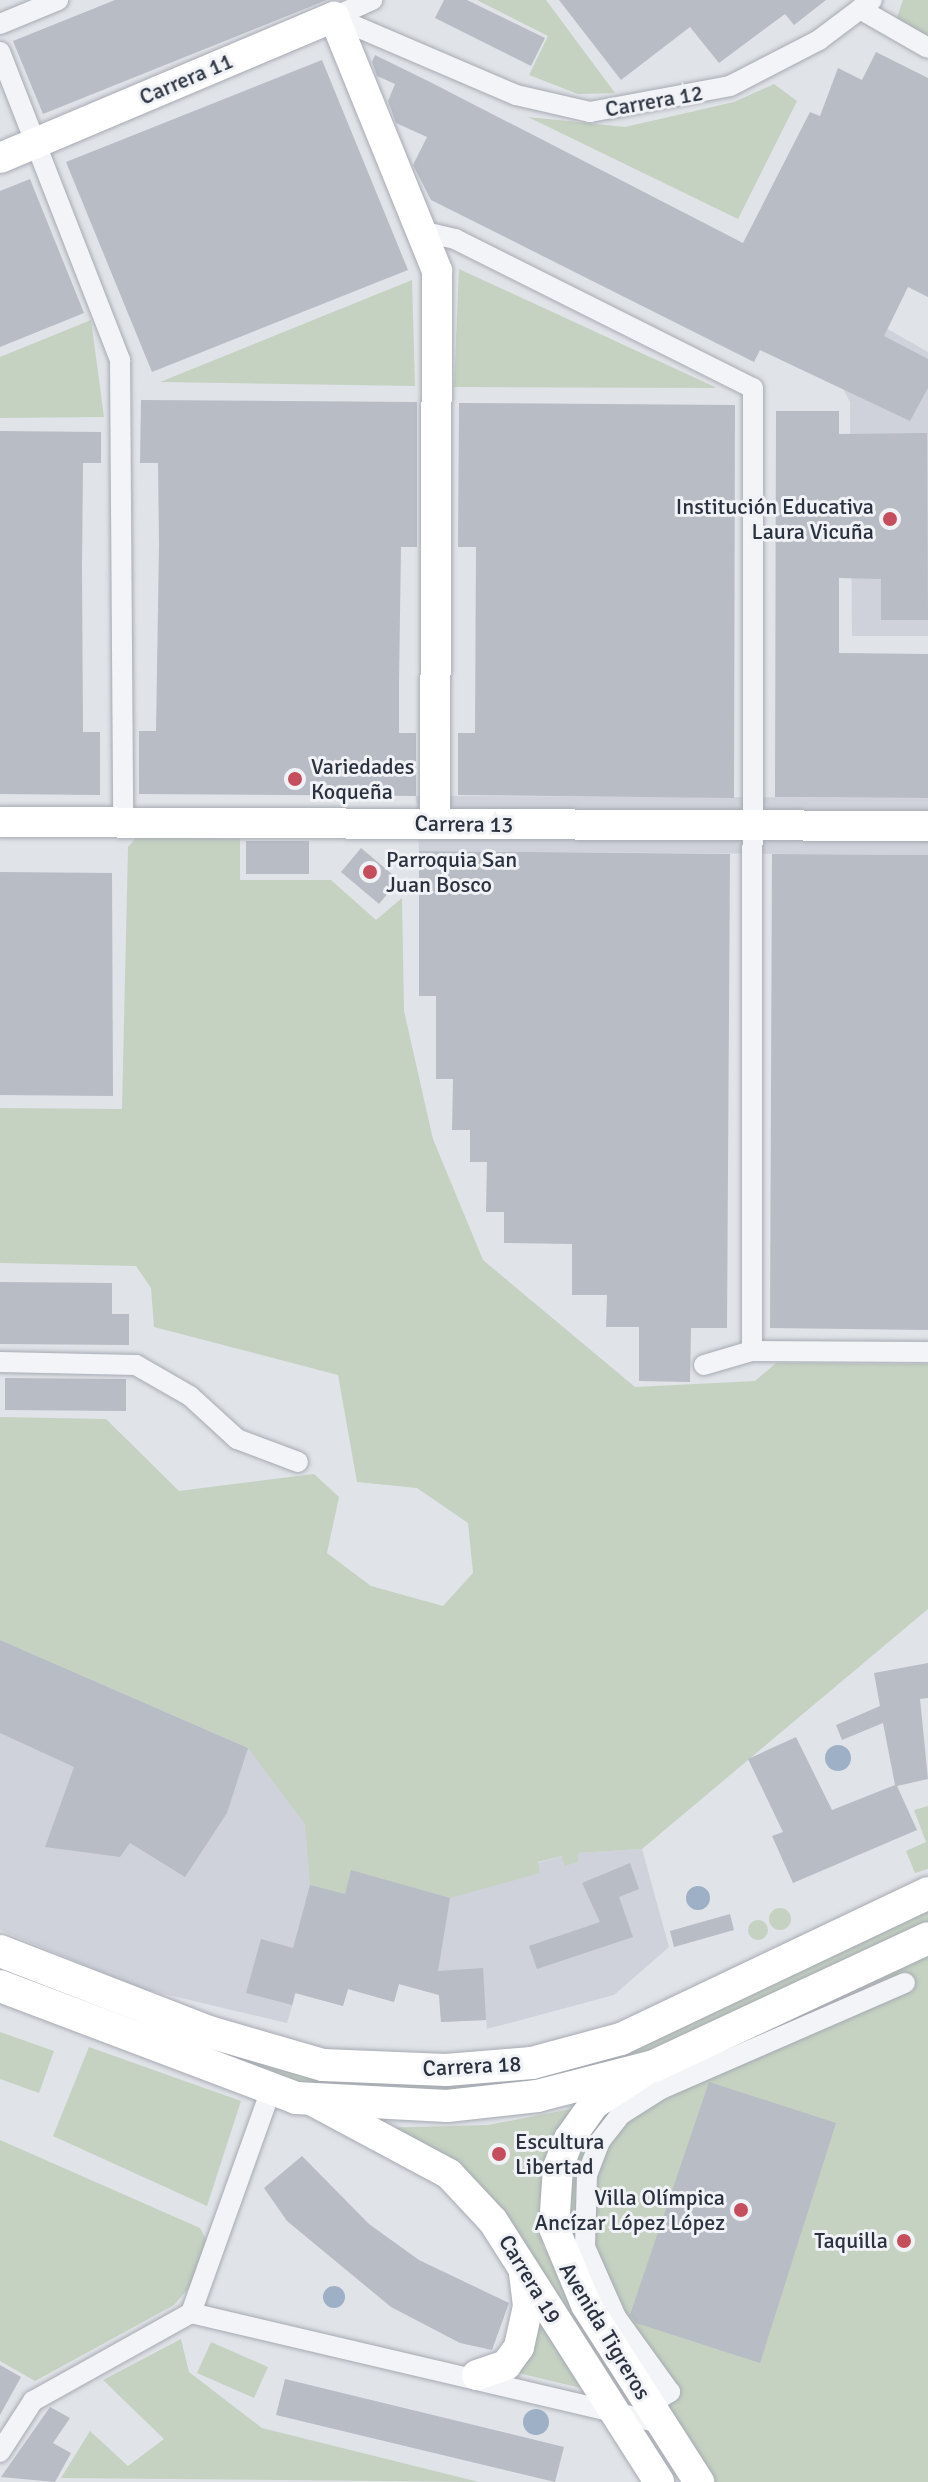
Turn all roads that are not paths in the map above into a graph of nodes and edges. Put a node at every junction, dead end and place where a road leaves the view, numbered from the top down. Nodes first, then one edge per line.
1 (58, 0) edge
2 (372, 0) edge
3 (866, 4) edge
4 (330, 8) edge
5 (0, 24) edge
6 (928, 48) edge
7 (0, 52) edge
8 (38, 141) junction
9 (0, 158) edge
10 (425, 232) junction
11 (0, 822) edge
12 (123, 822) junction
13 (435, 824) junction
14 (928, 826) edge
15 (754, 828) junction
16 (752, 1351) junction
17 (928, 1352) edge
18 (0, 1362) edge
19 (704, 1365) dead end
20 (298, 1462) dead end
21 (928, 1893) edge
22 (928, 1938) edge
23 (0, 1951) edge
24 (905, 1983) dead end
25 (0, 1986) edge
26 (654, 2066) junction
27 (271, 2090) junction
28 (313, 2101) junction
29 (523, 2266) junction
30 (191, 2313) junction
31 (477, 2375) junction
32 (612, 2411) junction
33 (655, 2414) junction
34 (0, 2452) edge
35 (659, 2482) edge
36 (699, 2482) edge

1 - 5 street
2 - 4 street, Carrera 11
3 - 4 street, Carrera 12
3 - 6 street
4 - 8 street, Carrera 11
4 - 10 street
7 - 8 street
8 - 9 street, Carrera 11
8 - 12 street
10 - 13 street
10 - 15 street
11 - 12 street, Carrera 13
12 - 13 street, Carrera 13
13 - 15 street, Carrera 13
14 - 15 street, Carrera 13
15 - 16 street
16 - 17 street
16 - 19 street
18 - 20 street
21 - 23 main road, Carrera 18
22 - 26 main road, Carrera 18
24 - 33 street
25 - 27 main road, Carrera 18
26 - 28 main road, Carrera 18
26 - 33 street, Avenida Tigreros
27 - 28 main road, Carrera 18
27 - 30 street
28 - 29 street, Carrera 19
29 - 31 street
29 - 32 street, Carrera 19
30 - 31 street
30 - 34 street
31 - 32 street
32 - 33 street
32 - 35 street, Carrera 19
33 - 36 street, Avenida Tigreros

